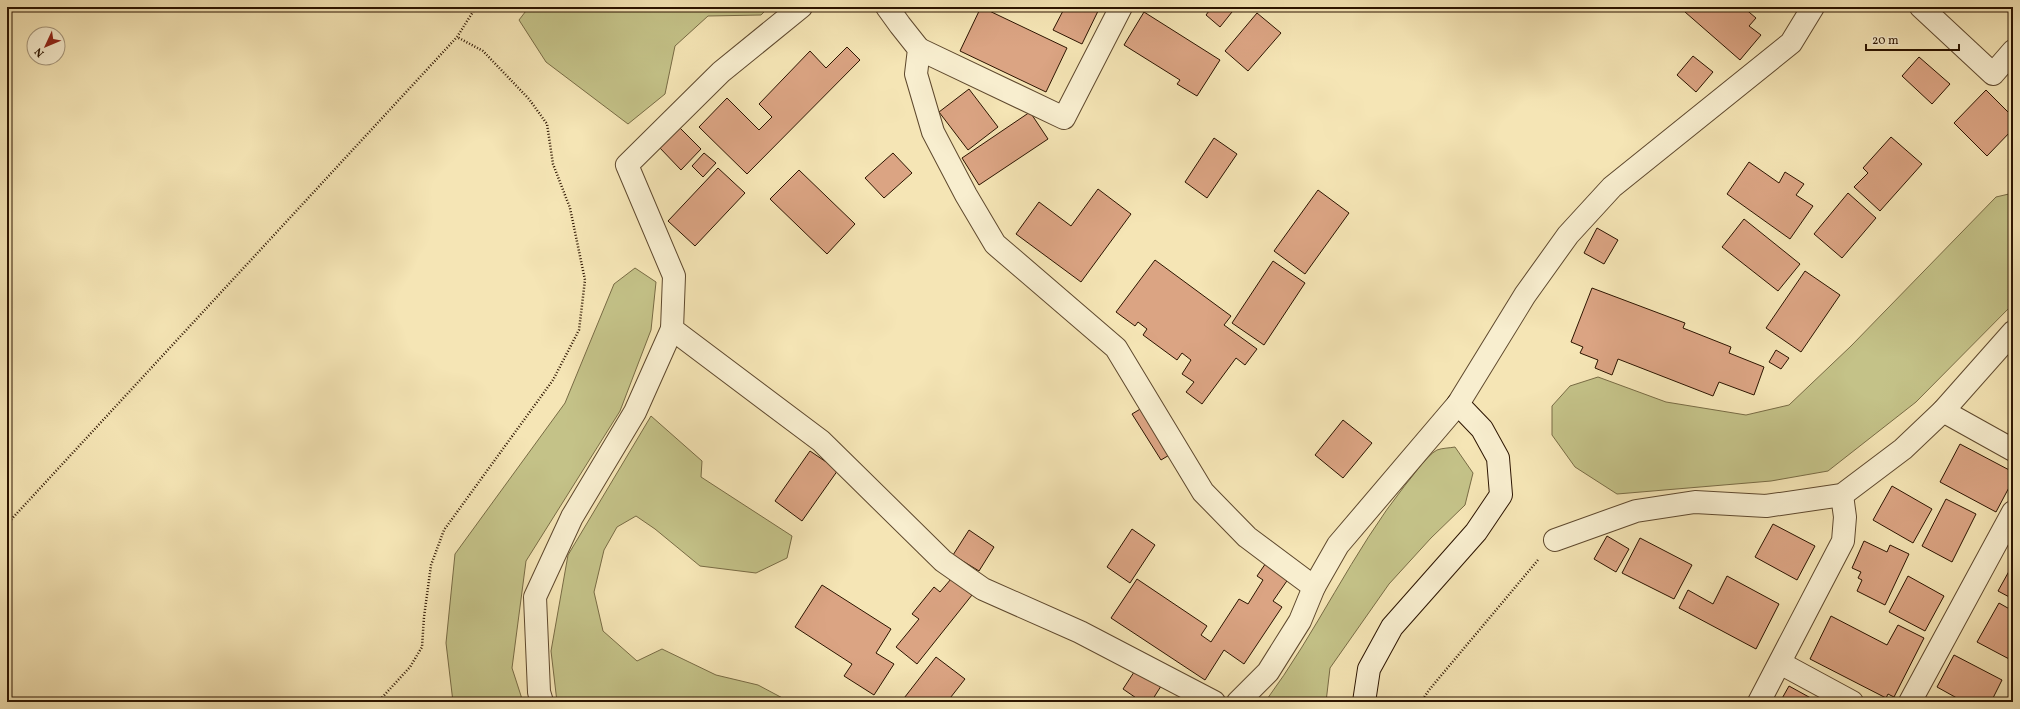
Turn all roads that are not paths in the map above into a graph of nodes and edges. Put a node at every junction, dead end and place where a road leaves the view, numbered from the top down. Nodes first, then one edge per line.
1 (801, 7) edge
2 (887, 7) edge
3 (1121, 7) edge
4 (1813, 7) edge
5 (1921, 7) edge
6 (920, 49) junction
7 (2013, 52) edge
8 (672, 329) junction
9 (2013, 332) edge
10 (1458, 404) junction
11 (1943, 411) junction
12 (2013, 450) edge
13 (1842, 495) junction
14 (2013, 512) edge
15 (1555, 540) road end
16 (1314, 587) junction
17 (1780, 663) junction
18 (542, 702) edge
19 (1214, 702) edge
20 (1238, 702) edge
21 (1364, 702) edge
22 (1759, 702) edge
23 (1852, 702) edge
24 (1910, 702) edge

1 - 8 street
2 - 6 street
3 - 6 street
4 - 10 street
5 - 7 street
6 - 16 street
8 - 18 street
8 - 19 street
9 - 11 street
10 - 16 street
10 - 21 street
11 - 12 street
11 - 13 street
13 - 15 street
13 - 17 street
14 - 24 street
16 - 20 street
17 - 22 street
17 - 23 street

